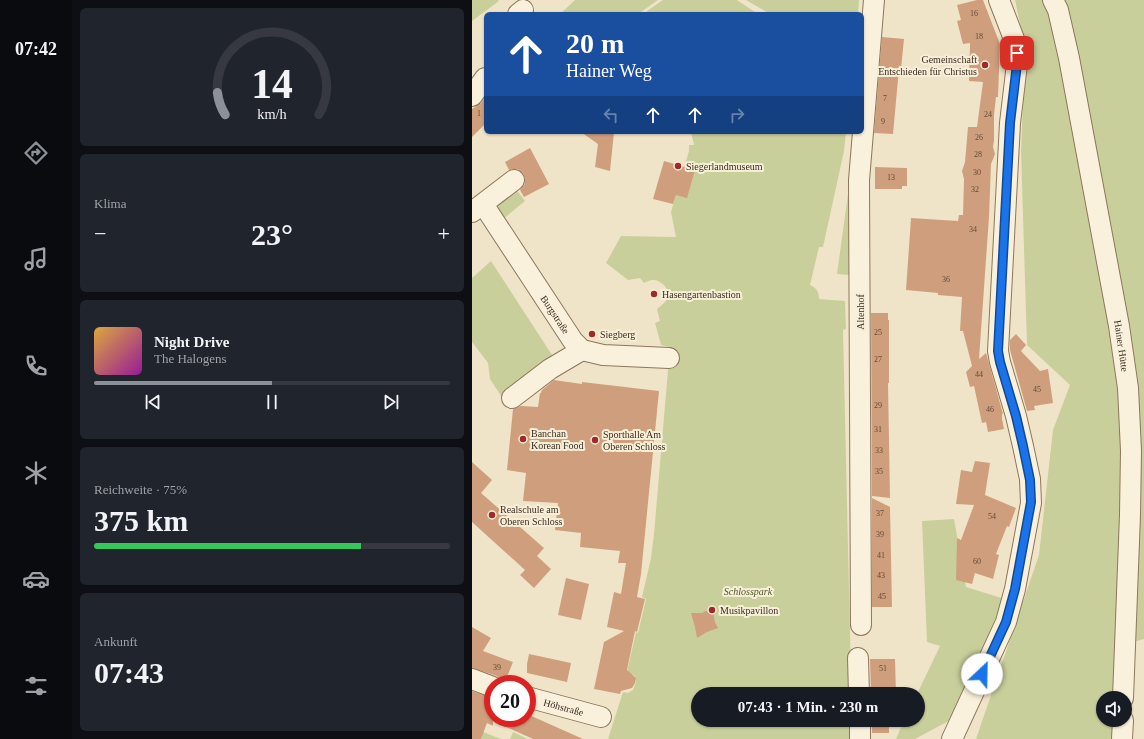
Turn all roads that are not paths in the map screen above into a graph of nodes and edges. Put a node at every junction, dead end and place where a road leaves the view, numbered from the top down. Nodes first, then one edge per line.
1 (874, 0) edge
2 (999, 0) edge
3 (1053, 0) edge
4 (484, 79) edge
5 (472, 96) edge
6 (864, 120) edge
7 (863, 134) edge
8 (514, 180) dead end
9 (478, 208) edge
10 (582, 350) junction
11 (669, 358) dead end
12 (523, 394) dead end
13 (861, 625) dead end
14 (858, 658) dead end
15 (472, 679) edge
16 (484, 684) edge
17 (859, 687) edge
18 (1123, 691) edge
19 (536, 699) edge
20 (600, 717) dead end
21 (860, 727) edge
22 (1123, 727) edge
23 (860, 739) edge
24 (952, 739) edge
25 (1122, 739) edge

1 - 6 street, Altenhof
2 - 24 street
3 - 18 street, Hainer Hütte
4 - 5 street
7 - 13 street, Altenhof
8 - 9 street, Burgstraße
9 - 10 street, Burgstraße
10 - 11 street
10 - 12 street
14 - 17 street
15 - 16 street
19 - 20 street, Höhstraße
21 - 23 street
22 - 25 street

